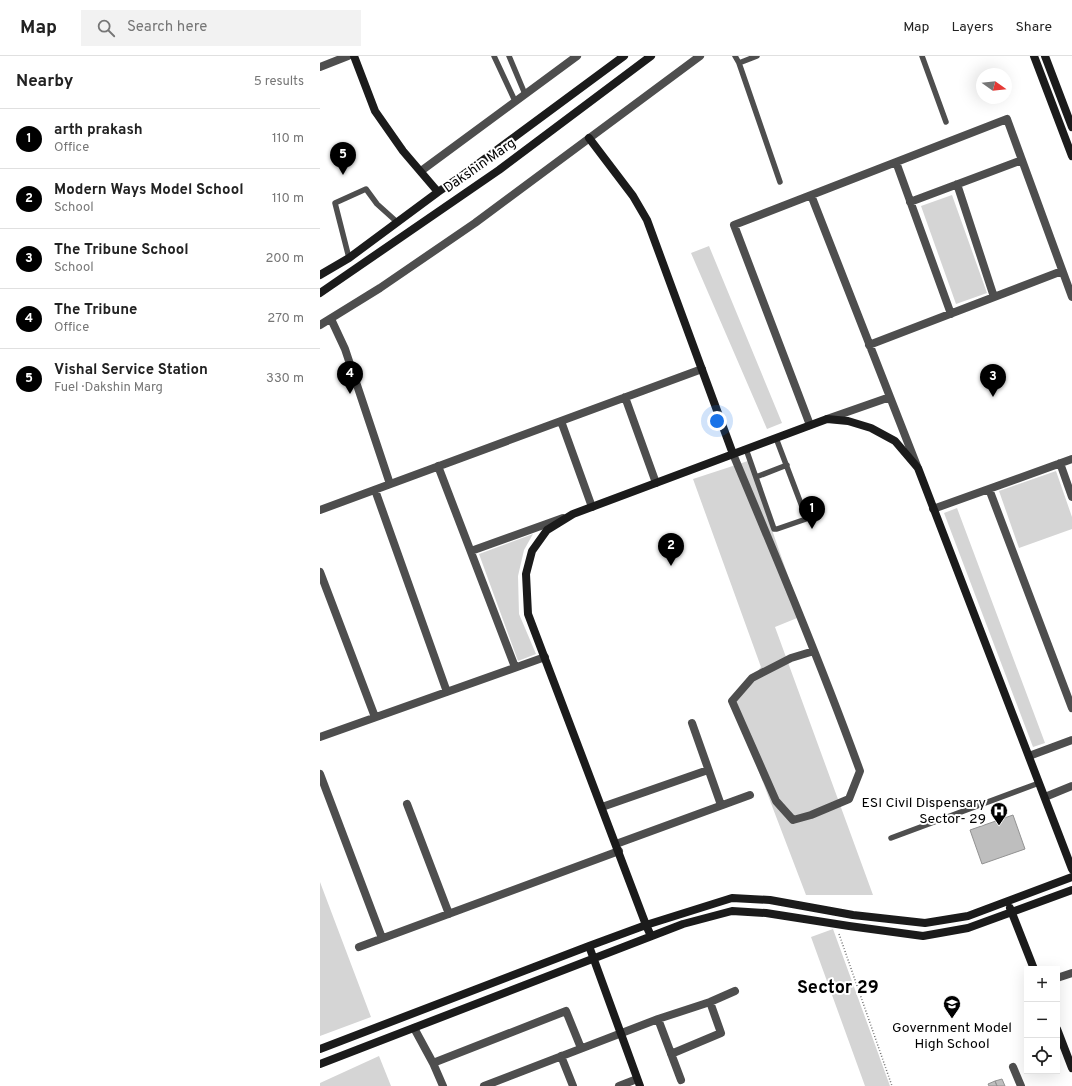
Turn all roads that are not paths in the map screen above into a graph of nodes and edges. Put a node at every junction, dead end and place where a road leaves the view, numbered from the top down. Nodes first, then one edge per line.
1 (348, 56) edge
2 (354, 56) edge
3 (494, 56) edge
4 (509, 56) edge
5 (577, 56) edge
6 (624, 56) edge
7 (651, 56) edge
8 (700, 56) edge
9 (735, 56) edge
10 (757, 56) edge
11 (922, 56) edge
12 (1034, 56) edge
13 (1045, 56) edge
14 (739, 62) junction
15 (320, 67) edge
16 (525, 94) junction
17 (515, 101) junction
18 (946, 122) dead end
19 (1072, 127) edge
20 (589, 138) junction
21 (1072, 156) edge
22 (1022, 160) junction
23 (896, 162) junction
24 (421, 171) junction
25 (780, 182) dead end
26 (957, 184) junction
27 (438, 192) junction
28 (811, 195) junction
29 (910, 202) junction
30 (397, 222) junction
31 (349, 258) junction
32 (1062, 271) junction
33 (320, 275) edge
34 (320, 292) edge
35 (994, 297) junction
36 (1072, 297) edge
37 (951, 314) junction
38 (331, 319) junction
39 (320, 325) edge
40 (869, 345) junction
41 (702, 369) junction
42 (625, 397) junction
43 (890, 397) junction
44 (827, 419) junction
45 (561, 421) junction
46 (810, 425) junction
47 (776, 438) junction
48 (746, 450) junction
49 (733, 454) junction
50 (1072, 459) edge
51 (1060, 463) junction
52 (438, 466) junction
53 (787, 466) junction
54 (918, 468) junction
55 (756, 477) junction
56 (656, 483) junction
57 (390, 484) junction
58 (989, 489) junction
59 (375, 490) junction
60 (1072, 497) edge
61 (592, 507) junction
62 (933, 509) junction
63 (320, 510) edge
64 (573, 514) junction
65 (471, 551) junction
66 (320, 572) edge
67 (814, 651) junction
68 (544, 657) junction
69 (515, 667) junction
70 (447, 692) junction
71 (1072, 708) edge
72 (375, 718) junction
73 (692, 723) dead end
74 (320, 737) edge
75 (1072, 740) edge
76 (1028, 756) junction
77 (708, 770) junction
78 (320, 774) edge
79 (1039, 783) junction
80 (1072, 786) edge
81 (750, 795) dead end
82 (1044, 797) junction
83 (407, 804) dead end
84 (721, 805) junction
85 (602, 807) junction
86 (891, 838) dead end
87 (618, 847) junction
88 (1072, 869) edge
89 (1072, 877) edge
90 (1072, 890) edge
91 (1008, 901) junction
92 (1012, 912) junction
93 (449, 914) junction
94 (646, 925) junction
95 (651, 936) junction
96 (382, 938) junction
97 (589, 946) junction
98 (359, 947) dead end
99 (593, 958) junction
100 (1033, 966) edge
101 (1072, 973) edge
102 (1060, 977) edge
103 (735, 991) dead end
104 (710, 1002) junction
105 (658, 1019) junction
106 (414, 1028) junction
107 (621, 1034) junction
108 (1060, 1037) edge
109 (581, 1048) junction
110 (320, 1049) edge
111 (671, 1054) junction
112 (561, 1056) junction
113 (433, 1063) junction
114 (320, 1064) edge
115 (1013, 1067) dead end
116 (1072, 1068) edge
117 (681, 1080) dead end
118 (504, 1082) edge
119 (638, 1083) edge
120 (443, 1086) edge
121 (484, 1086) edge
122 (573, 1086) edge
123 (619, 1086) edge
124 (1020, 1086) edge

1 - 15 street
2 - 24 street
3 - 17 lane
4 - 16 lane
5 - 16 street
6 - 27 street, Dakshin Marg
7 - 34 street, Dakshin Marg
8 - 20 street
9 - 14 lane
10 - 14 lane
11 - 18 lane
12 - 21 street
13 - 19 street
14 - 25 lane
16 - 17 street
17 - 24 street
20 - 38 street
20 - 41 street
22 - 23 street
22 - 26 street
22 - 32 street
23 - 28 street
23 - 29 street
24 - 27 street
26 - 29 street
26 - 35 street
27 - 30 street, Dakshin Marg
28 - 40 street
28 - 46 street
29 - 37 street
30 - 31 street, Dakshin Marg
30 - 31 lane
31 - 33 street, Dakshin Marg
32 - 35 street
32 - 36 street
35 - 37 street
37 - 40 street
38 - 39 street
38 - 57 street
40 - 43 street
41 - 42 street
41 - 49 street
42 - 45 street
42 - 56 street
43 - 44 street
43 - 54 street
44 - 46 street
44 - 54 street
45 - 52 street
45 - 61 street
46 - 47 street
47 - 48 street
47 - 53 lane
48 - 49 street
48 - 55 lane
49 - 56 street
49 - 67 street
50 - 51 street
51 - 58 street
51 - 60 street
52 - 57 street
52 - 65 street
53 - 55 lane
53 - 55 lane
54 - 62 street
56 - 61 street
57 - 59 street
58 - 62 street
58 - 71 street
59 - 63 street
59 - 70 street
61 - 64 street
62 - 76 street
64 - 65 street
64 - 68 street
65 - 69 street
66 - 72 street
67 - 67 street
68 - 69 street
68 - 85 street
69 - 70 street
70 - 72 street
72 - 74 street
73 - 77 street
75 - 76 street
76 - 79 street
77 - 84 street
77 - 85 street
78 - 96 street
79 - 82 street
79 - 86 lane
80 - 82 street
81 - 84 street
82 - 88 street
83 - 93 street
84 - 87 street
85 - 87 street
87 - 93 street
87 - 94 street
89 - 91 street
90 - 92 street
91 - 92 street
91 - 94 street
92 - 95 street
92 - 100 street
93 - 96 street
94 - 95 street
94 - 97 street
95 - 99 street
96 - 98 street
97 - 99 street
97 - 110 street
99 - 106 street
99 - 107 street
101 - 102 street
103 - 104 street
104 - 105 street
104 - 111 street
105 - 107 street
105 - 111 street
106 - 113 street
106 - 114 street
107 - 109 street
107 - 119 street
108 - 116 street
109 - 112 street
109 - 113 street
111 - 117 street
112 - 118 street
112 - 122 street
113 - 120 street
115 - 124 street
118 - 121 street
119 - 123 street

